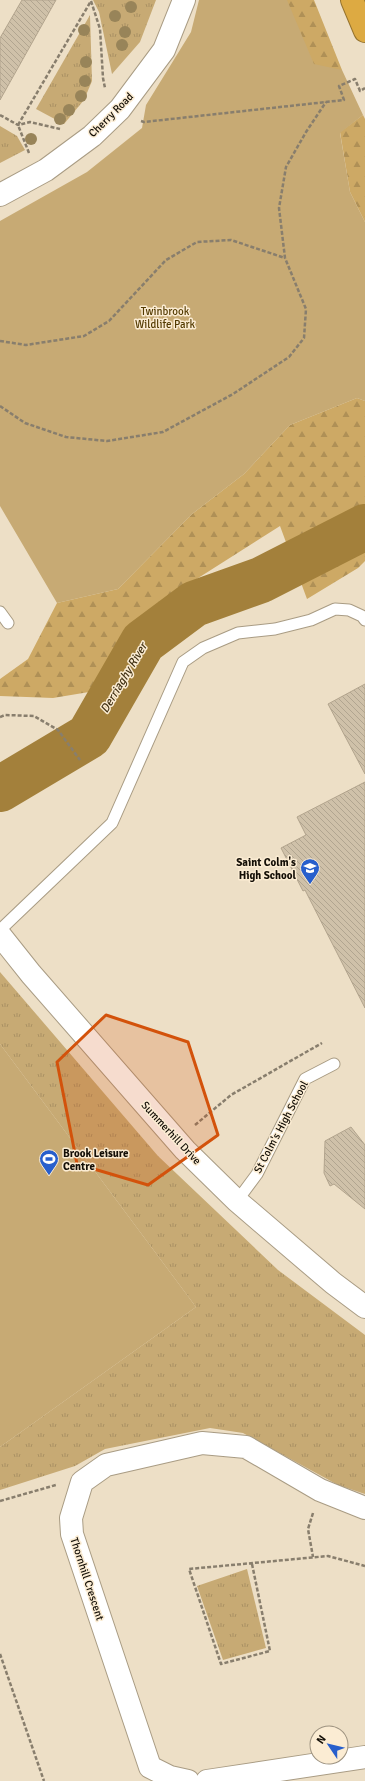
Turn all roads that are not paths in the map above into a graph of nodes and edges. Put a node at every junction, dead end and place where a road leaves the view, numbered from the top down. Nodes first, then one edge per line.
1 (184, 0) edge
2 (352, 0) edge
3 (365, 31) edge
4 (0, 195) edge
5 (0, 612) edge
6 (365, 620) edge
7 (8, 623) dead end
8 (0, 930) edge
9 (0, 935) edge
10 (334, 1064) dead end
11 (237, 1201) junction
12 (365, 1307) edge
13 (365, 1508) edge
14 (365, 1757) edge
15 (176, 1780) edge
16 (207, 1781) edge

1 - 4 street, Cherry Road
2 - 3 highway
5 - 7 lane
6 - 8 lane
9 - 11 street, Summerhill Drive
10 - 11 lane, St Colm's High School
11 - 12 street, Summerhill Drive
13 - 15 street, Thornhill Crescent
14 - 16 street

